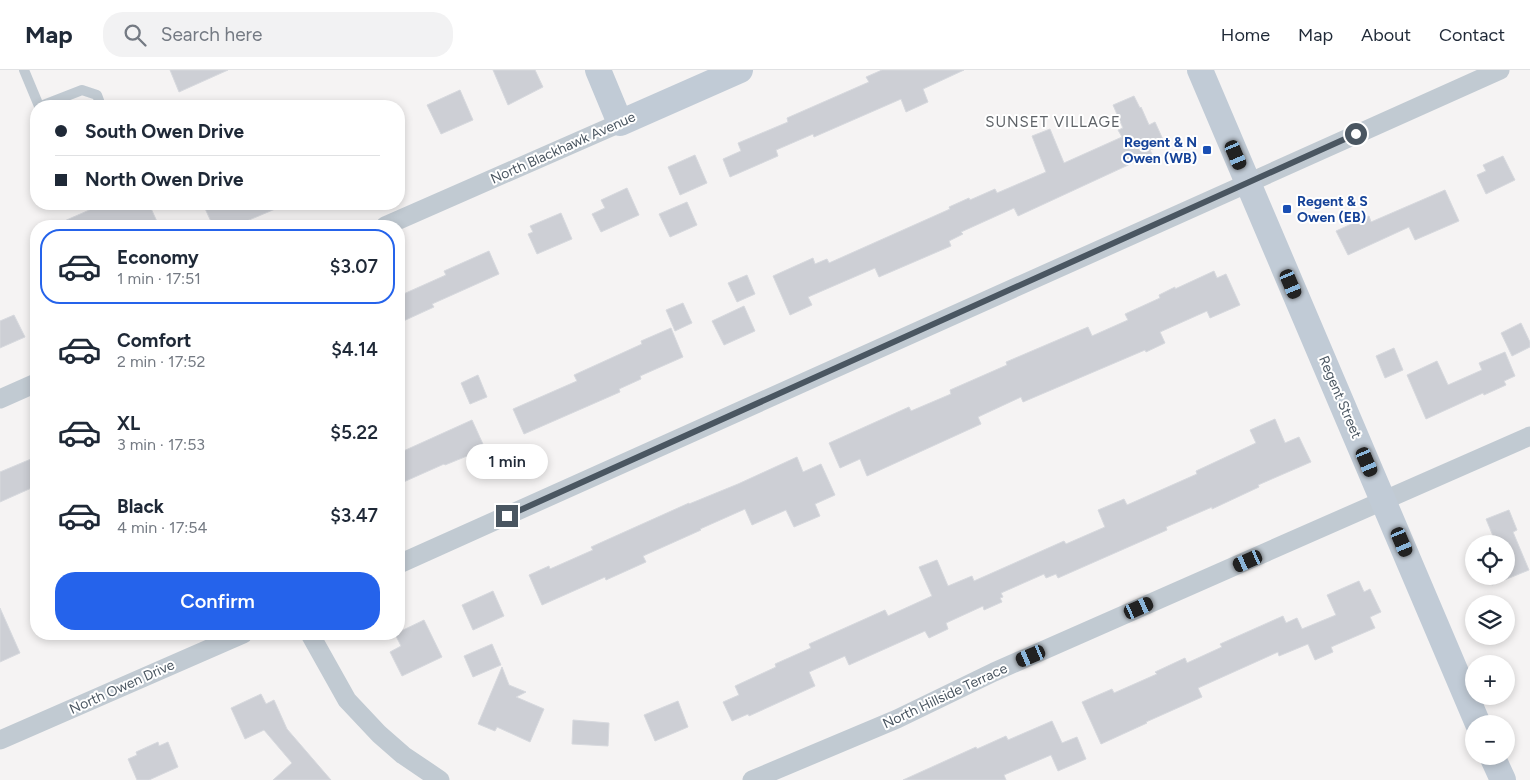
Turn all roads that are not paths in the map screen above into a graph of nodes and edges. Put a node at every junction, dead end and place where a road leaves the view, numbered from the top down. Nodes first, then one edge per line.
1 (24, 70) edge
2 (598, 70) edge
3 (740, 70) edge
4 (1200, 70) edge
5 (1500, 70) edge
6 (37, 100) edge
7 (56, 100) edge
8 (99, 100) edge
9 (620, 123) junction
10 (1248, 182) junction
11 (399, 220) edge
12 (30, 386) edge
13 (0, 398) edge
14 (1530, 436) edge
15 (1384, 501) junction
16 (405, 561) edge
17 (229, 640) edge
18 (313, 640) edge
19 (1474, 715) edge
20 (0, 740) edge
21 (1496, 765) edge
22 (440, 780) edge
23 (752, 780) edge
24 (1503, 780) edge

1 - 6 lane
2 - 9 street
3 - 9 street, North Blackhawk Avenue
4 - 10 street, Regent Street
5 - 10 street
7 - 8 lane
9 - 11 street, North Blackhawk Avenue
10 - 15 street, Regent Street
10 - 16 street
12 - 13 street
14 - 15 street, North Hillside Terrace
15 - 19 street, Regent Street
15 - 23 street, North Hillside Terrace
17 - 20 street, North Owen Drive
18 - 22 street
21 - 24 street

